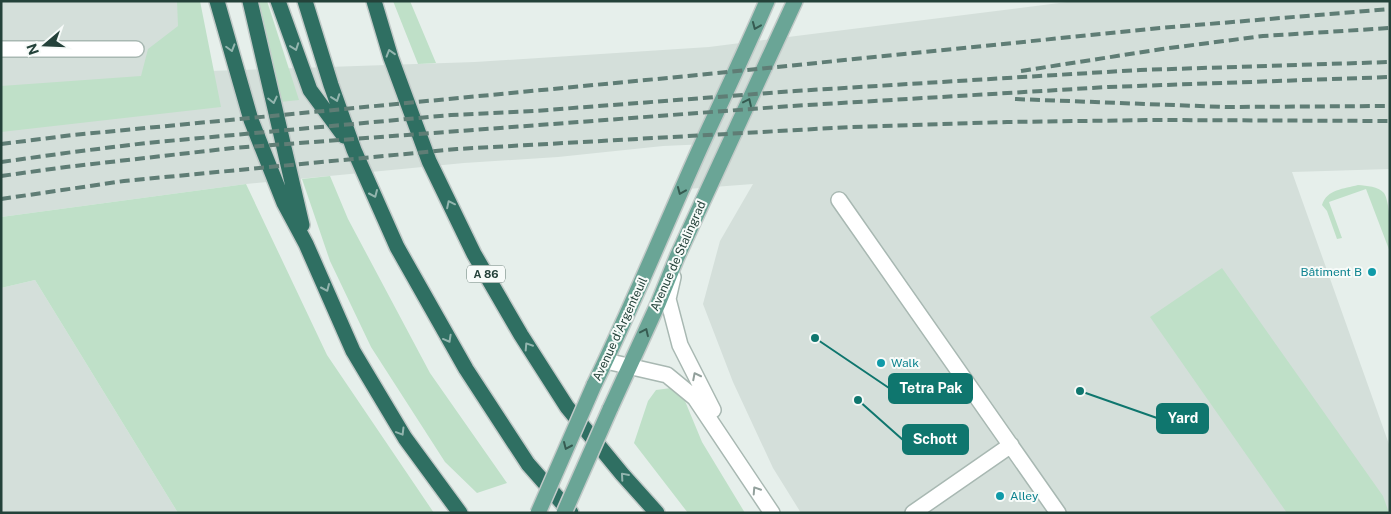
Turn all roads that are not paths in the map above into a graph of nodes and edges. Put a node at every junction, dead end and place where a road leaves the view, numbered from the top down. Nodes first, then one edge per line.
1 (217, 1) edge
2 (250, 1) edge
3 (278, 1) edge
4 (305, 1) edge
5 (374, 1) edge
6 (767, 1) edge
7 (795, 1) edge
8 (1, 49) edge
9 (136, 49) dead end
10 (354, 150) junction
11 (839, 200) dead end
12 (306, 244) junction
13 (677, 257) junction
14 (606, 361) junction
15 (629, 366) junction
16 (1011, 445) junction
17 (741, 467) junction
18 (460, 513) edge
19 (538, 513) edge
20 (564, 513) edge
21 (571, 513) edge
22 (657, 513) edge
23 (772, 513) edge
24 (913, 513) edge
25 (1058, 513) edge

1 -> 12 highway
2 -> 12 highway
3 -> 10 highway
4 -> 10 highway
22 -> 5 highway, A 86
6 -> 14 main road, Avenue d'Argenteuil
13 -> 7 main road, Avenue de Stalingrad
8 - 9 street
10 -> 21 highway
11 - 16 street
12 -> 18 highway
15 -> 13 main road, Avenue de Stalingrad
17 -> 13 street
14 - 15 street
14 -> 19 main road, Avenue d'Argenteuil, bridge
15 - 17 street
15 - 20 main road, Avenue de Stalingrad, bridge
16 - 24 street
16 - 25 street
23 -> 17 street

